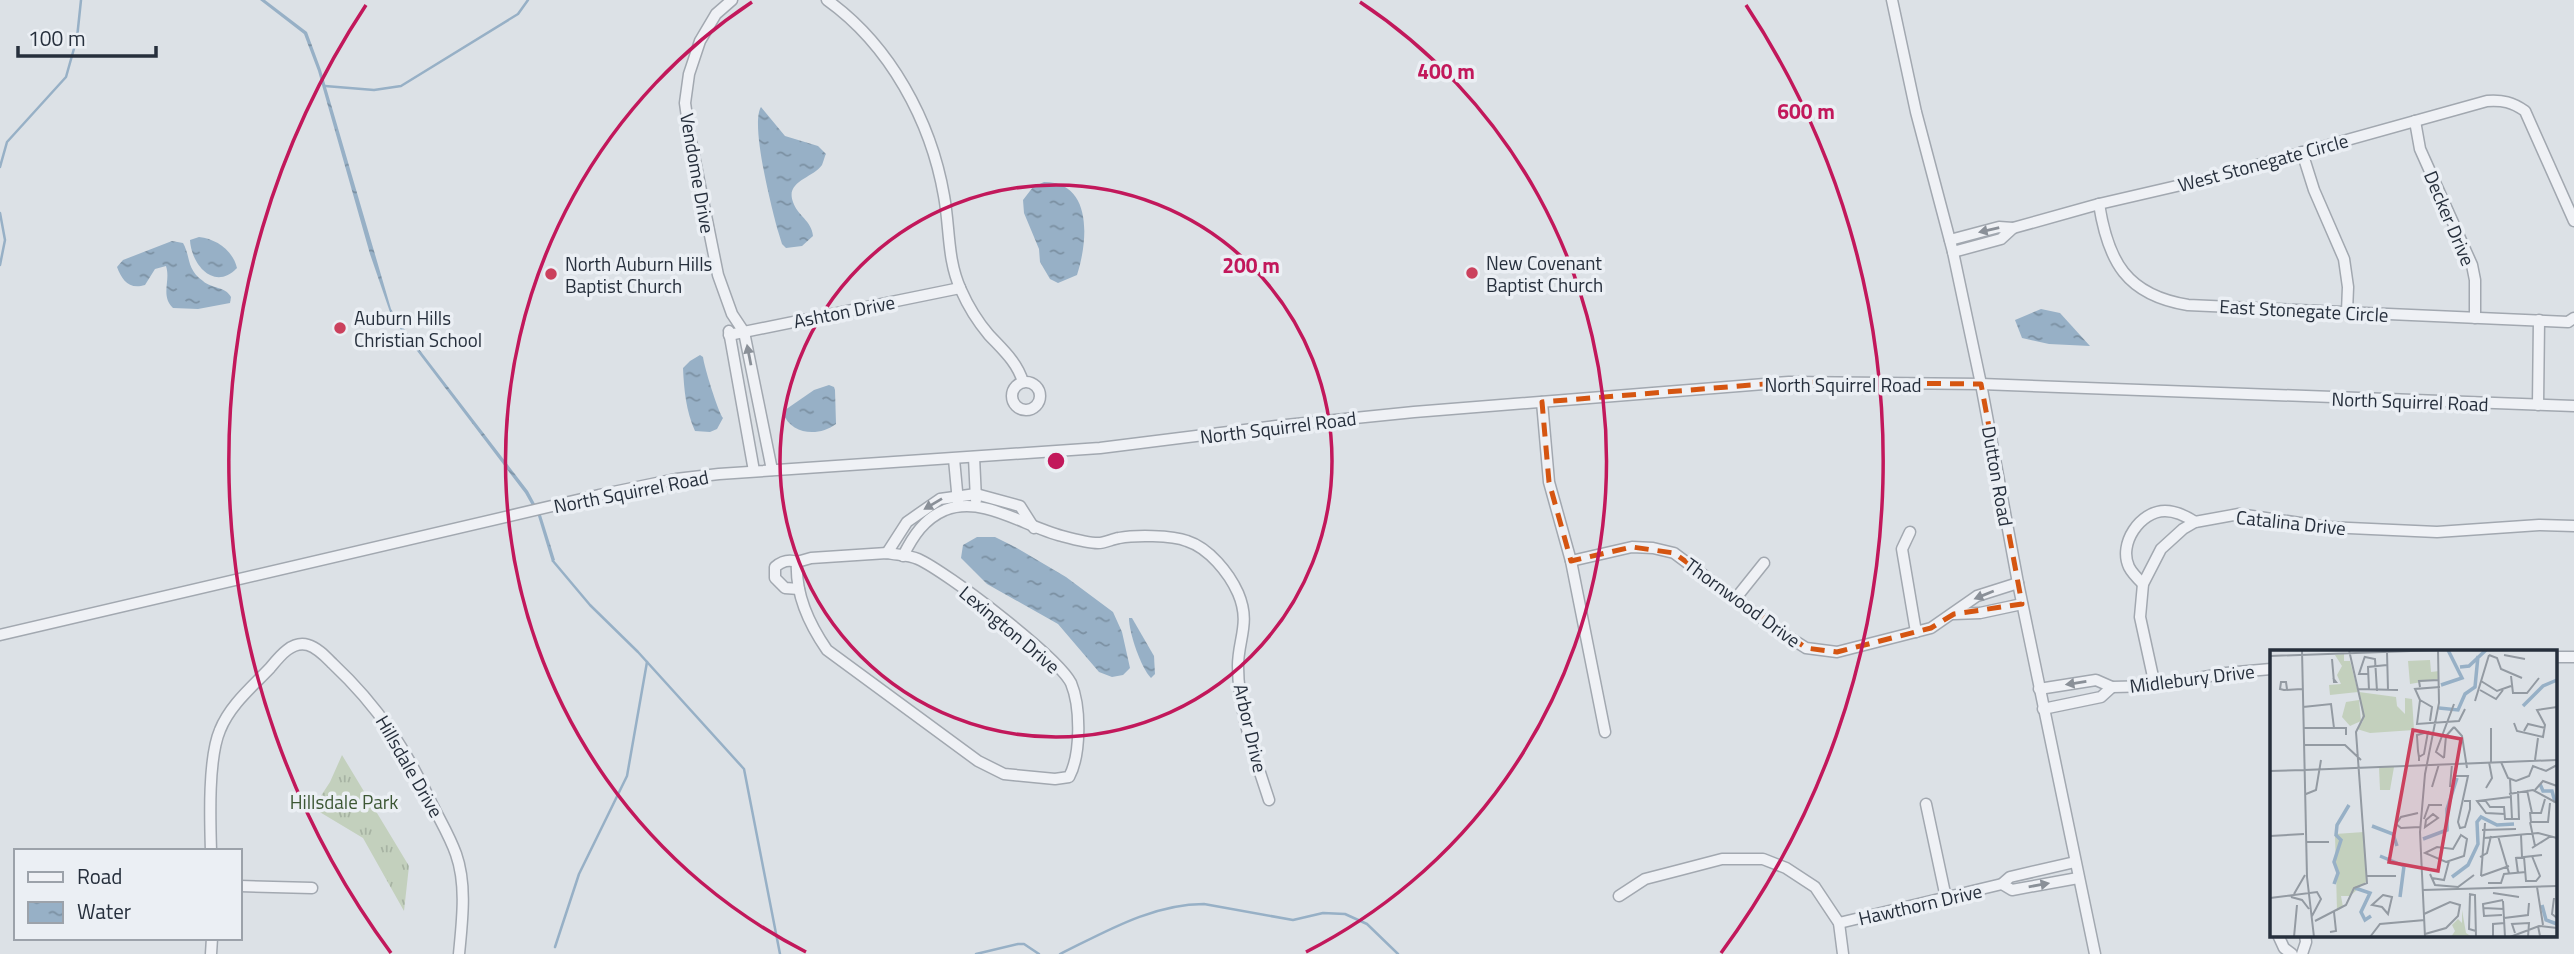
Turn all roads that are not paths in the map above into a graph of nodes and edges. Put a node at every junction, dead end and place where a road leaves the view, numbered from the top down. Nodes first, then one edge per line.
1 (732, 0) edge
2 (827, 0) edge
3 (1892, 0) edge
4 (2415, 121) junction
5 (2302, 152) junction
6 (2099, 204) junction
7 (2574, 220) edge
8 (2013, 228) junction
9 (1950, 240) junction
10 (1953, 252) junction
11 (960, 288) junction
12 (2347, 312) junction
13 (732, 314) junction
14 (2475, 318) junction
15 (2539, 320) junction
16 (2571, 320) edge
17 (744, 332) junction
18 (729, 335) junction
19 (1023, 382) dead end
20 (1982, 384) junction
21 (757, 397) junction
22 (742, 401) junction
23 (1542, 402) junction
24 (2538, 405) junction
25 (2574, 406) edge
26 (974, 457) junction
27 (954, 459) junction
28 (772, 470) junction
29 (754, 471) junction
30 (976, 494) junction
31 (957, 496) junction
32 (976, 506) junction
33 (958, 508) junction
34 (2195, 522) junction
35 (2574, 526) edge
36 (1034, 528) junction
37 (1910, 532) dead end
38 (887, 553) junction
39 (904, 556) junction
40 (1571, 561) junction
41 (797, 562) junction
42 (1764, 563) dead end
43 (2018, 583) junction
44 (2143, 584) junction
45 (799, 589) junction
46 (1736, 598) junction
47 (2022, 604) junction
48 (1954, 614) junction
49 (1916, 632) junction
50 (0, 635) edge
51 (2556, 657) edge
52 (2574, 657) edge
53 (2270, 669) edge
54 (2155, 686) junction
55 (2112, 687) junction
56 (2039, 689) junction
57 (2043, 709) junction
58 (1605, 732) dead end
59 (1269, 800) dead end
60 (1926, 804) dead end
61 (211, 849) edge
62 (2075, 862) junction
63 (2078, 878) junction
64 (2002, 884) junction
65 (242, 886) edge
66 (312, 888) dead end
67 (1619, 896) dead end
68 (1946, 898) junction
69 (1839, 923) junction
70 (2278, 936) edge
71 (2305, 936) edge
72 (458, 954) edge
73 (1843, 954) edge
74 (2095, 954) edge
75 (2292, 954) edge
76 (2302, 954) edge

1 - 13 street, Vendome Drive
2 - 11 street
3 - 9 street, Dutton Road
4 - 5 street, West Stonegate Circle
4 - 7 street, West Stonegate Circle
4 - 14 street, Decker Drive
5 - 6 street, West Stonegate Circle
5 - 12 street
6 - 8 street, West Stonegate Circle
6 - 12 street, East Stonegate Circle
8 -> 9 street, West Stonegate Circle
8 - 10 street, West Stonegate Circle
9 - 10 street, Dutton Road
10 - 20 street, Dutton Road
11 - 17 street, Ashton Drive
11 - 19 street
12 - 14 street, East Stonegate Circle
13 - 17 street, Vendome Drive
13 - 18 street, Vendome Drive
14 - 15 street, East Stonegate Circle
15 - 16 street, East Stonegate Circle
15 - 24 street
17 - 18 street, Ashton Drive
21 -> 17 street, Vendome Drive
18 - 22 street, Vendome Drive
20 - 23 street, North Squirrel Road
20 - 24 street, North Squirrel Road
20 - 43 street, Dutton Road
21 - 22 street
21 - 28 street, Vendome Drive
22 - 29 street, Vendome Drive
23 - 26 street, North Squirrel Road
23 - 40 street
24 - 25 street, North Squirrel Road
26 - 27 street, North Squirrel Road
26 - 30 street
27 - 28 street, North Squirrel Road
27 - 31 street
28 - 29 street, North Squirrel Road
29 - 50 street, North Squirrel Road
30 - 31 street
30 - 32 street
30 - 36 street
31 - 33 street
31 -> 38 street
32 - 33 street, Arbor Drive
32 - 36 street, Arbor Drive
33 - 39 street, Arbor Drive
34 - 35 street, Catalina Drive
34 - 44 street, Catalina Drive
34 - 44 street
36 - 59 street, Arbor Drive
37 - 49 street
38 - 39 street, Lexington Drive
38 - 41 street, Lexington Drive
39 - 45 street, Lexington Drive
40 - 46 street, Thornwood Drive
40 - 58 street
41 - 45 street, Lexington Drive
41 - 45 street
42 - 46 street
43 - 47 street, Dutton Road
43 -> 48 street, Thornwood Drive
44 - 54 street, Catalina Drive
46 - 49 street, Thornwood Drive
47 - 48 street, Thornwood Drive
47 - 56 street, Dutton Road
48 - 49 street, Thornwood Drive
51 - 52 street
53 - 54 street, Midlebury Drive
54 - 55 street, Midlebury Drive
55 -> 56 street, Midlebury Drive
55 - 57 street, Midlebury Drive
56 - 57 street, Dutton Road
57 - 62 street, Dutton Road
60 - 68 street
61 - 72 street, Hillsdale Drive
62 - 63 street, Dutton Road
62 - 64 street, Hawthorn Drive
64 -> 63 street, Hawthorn Drive
63 - 74 street, Dutton Road
64 - 68 street, Hawthorn Drive
65 - 66 street
67 - 69 street
68 - 69 street, Hawthorn Drive
69 - 73 street
70 - 75 street
71 - 76 street

